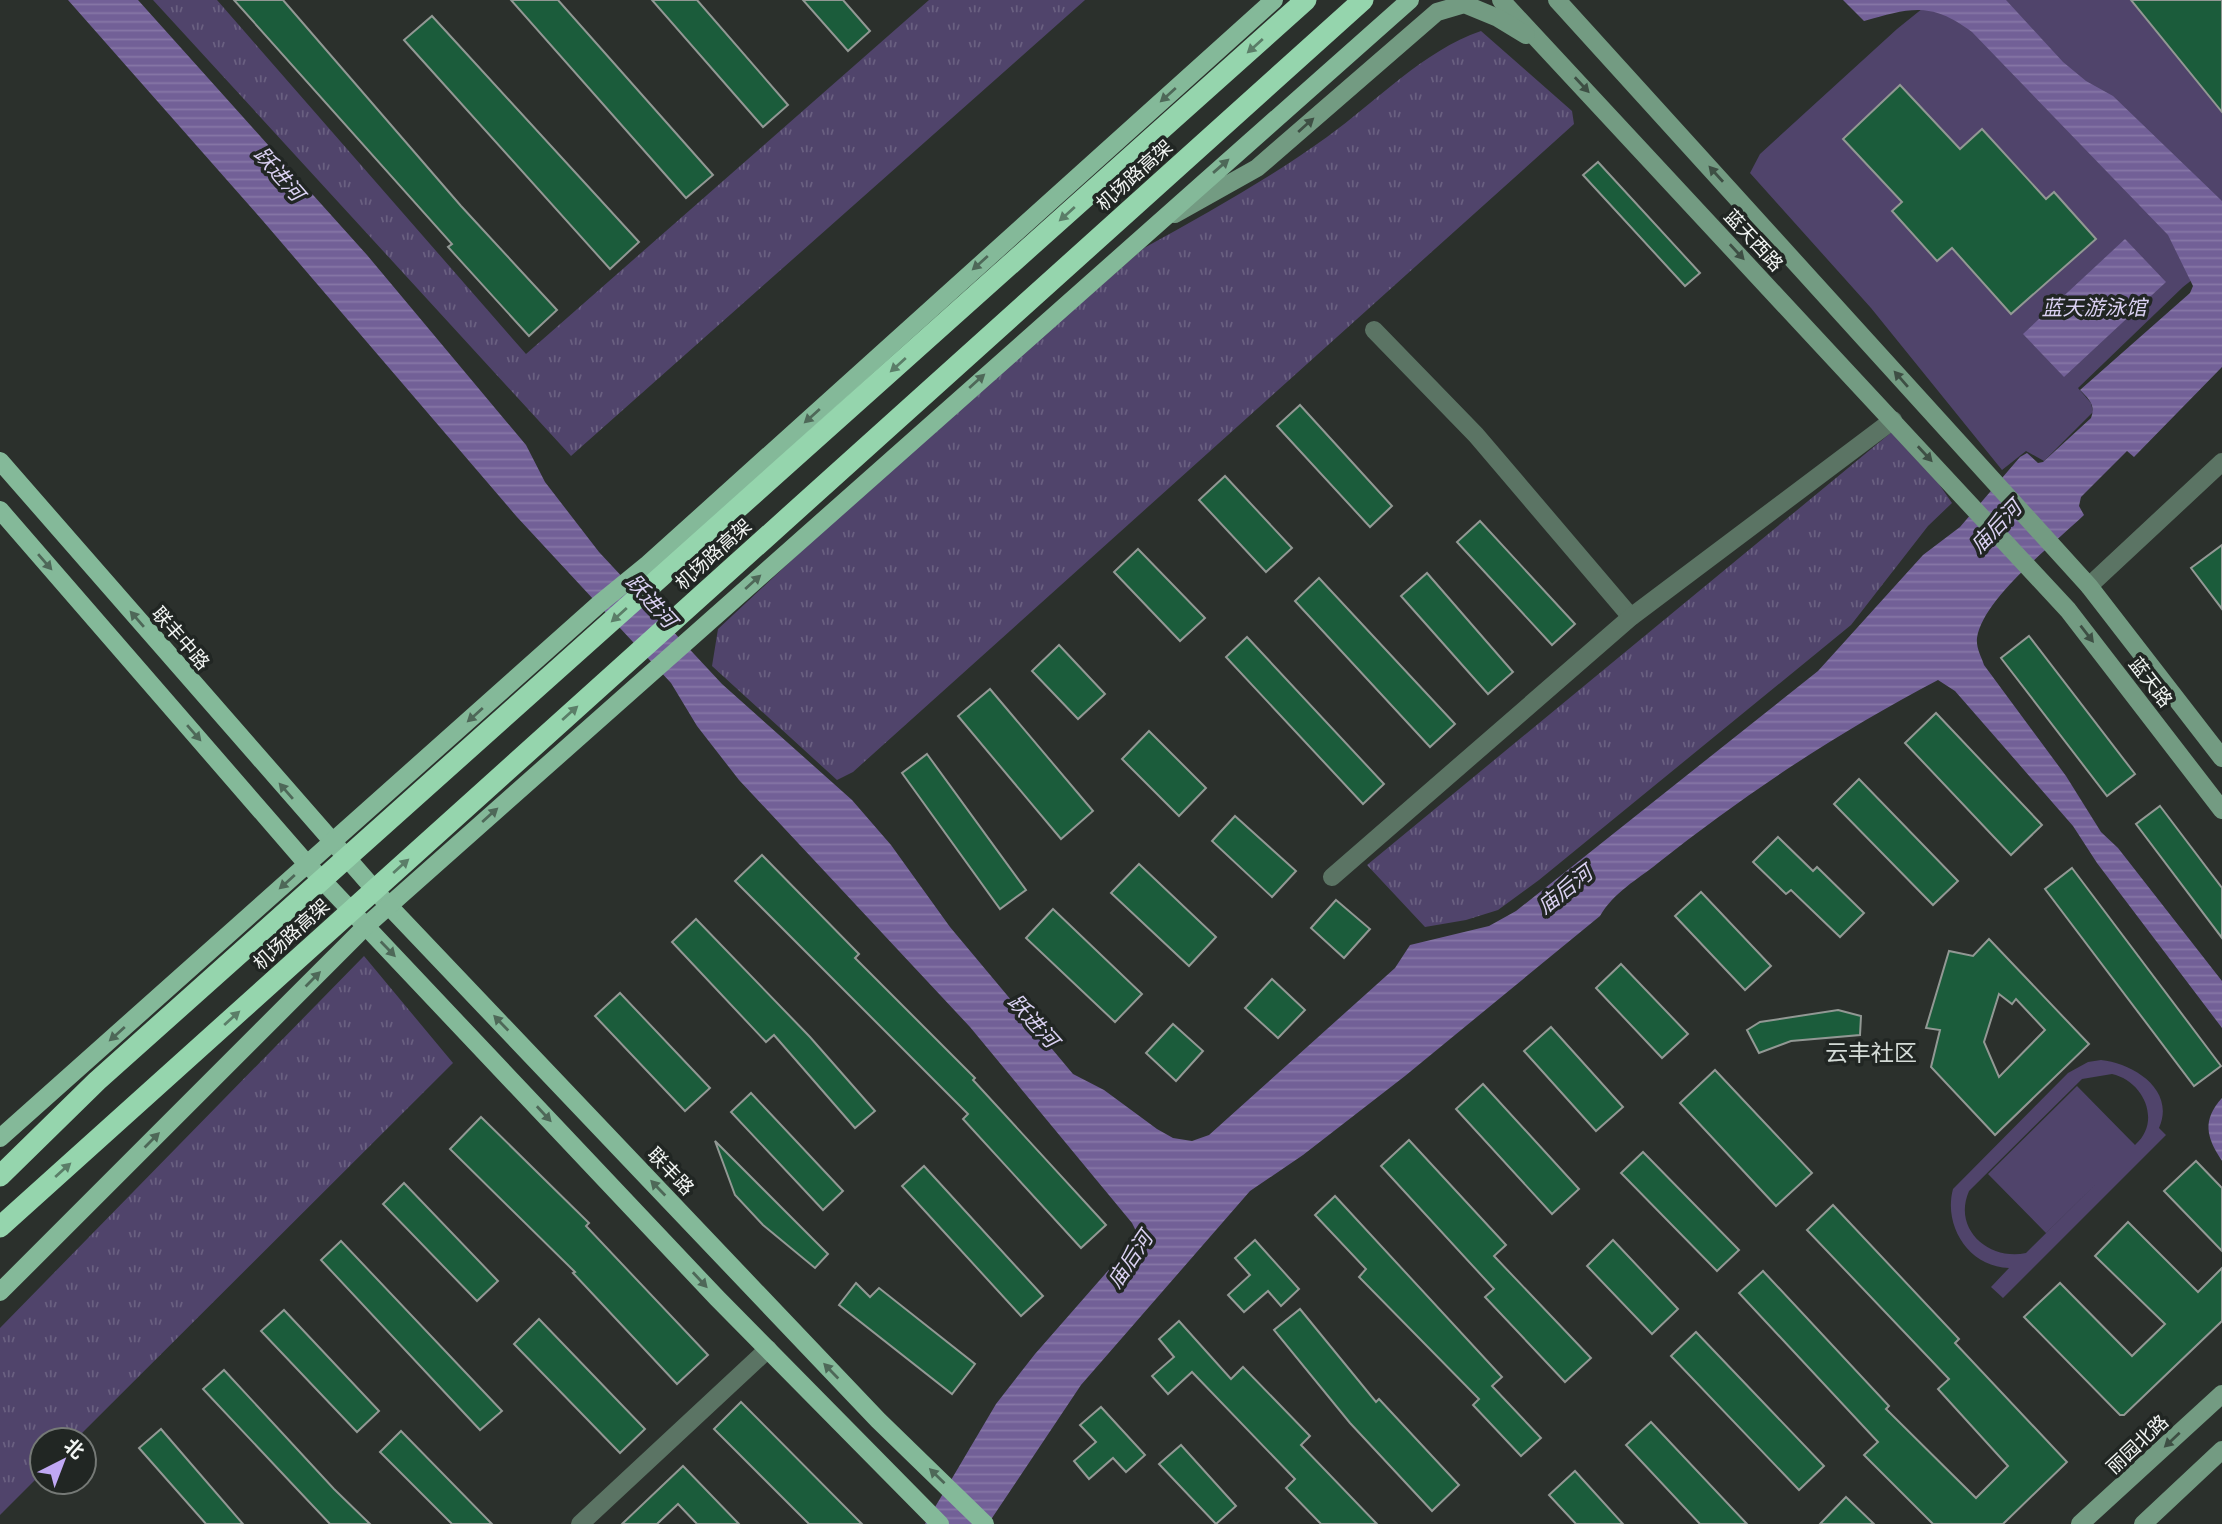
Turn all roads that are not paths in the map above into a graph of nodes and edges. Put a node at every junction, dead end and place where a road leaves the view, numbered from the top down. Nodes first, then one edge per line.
1 (1274, 0) edge
2 (1306, 0) edge
3 (1363, 0) edge
4 (1410, 0) edge
5 (1501, 0) edge
6 (1557, 0) edge
7 (1550, 51) junction
8 (1147, 230) junction
9 (1374, 330) dead end
10 (1893, 420) junction
11 (0, 461) edge
12 (2222, 462) edge
13 (1975, 509) joint
14 (0, 510) edge
15 (2062, 558) joint
16 (2089, 586) junction
17 (1632, 617) junction
18 (2222, 758) edge
19 (2222, 810) edge
20 (330, 843) junction
21 (307, 864) junction
22 (1332, 877) dead end
23 (388, 905) junction
24 (366, 926) junction
25 (97, 1081) junction
26 (0, 1138) edge
27 (0, 1159) edge
28 (0, 1176) edge
29 (6, 1221) edge
30 (0, 1234) edge
31 (0, 1292) edge
32 (768, 1349) junction
33 (2222, 1394) edge
34 (2222, 1450) edge
35 (580, 1524) edge
36 (940, 1524) edge
37 (985, 1524) edge
38 (2080, 1524) edge
39 (2143, 1524) edge

1 -> 20 main road
2 -> 25 highway, 机场路高架
29 -> 3 highway, 机场路高架
8 -> 4 main road
5 - 7 street, 蓝天西路
15 -> 6 street, 蓝天西路
8 -> 7 street
7 -> 10 street, 蓝天西路
23 -> 8 main road
9 - 17 street
10 -> 13 street, 蓝天西路
10 - 17 street
20 -> 11 main road, 联丰中路
12 - 16 street
13 -> 19 street, 蓝天路
14 -> 21 main road
15 - 16 street, 蓝天路
16 - 18 street, 蓝天路
17 - 22 street
20 - 21 main road
20 - 23 main road, 联丰路
21 - 24 main road
21 -> 26 main road
23 - 24 main road
37 -> 23 main road, 联丰路
31 -> 24 main road
24 -> 32 main road
25 - 27 highway
25 - 28 highway, 机场路高架
29 - 30 highway, 机场路高架
32 - 35 street
32 - 36 main road
33 -> 38 street, 丽园北路
34 - 39 street

